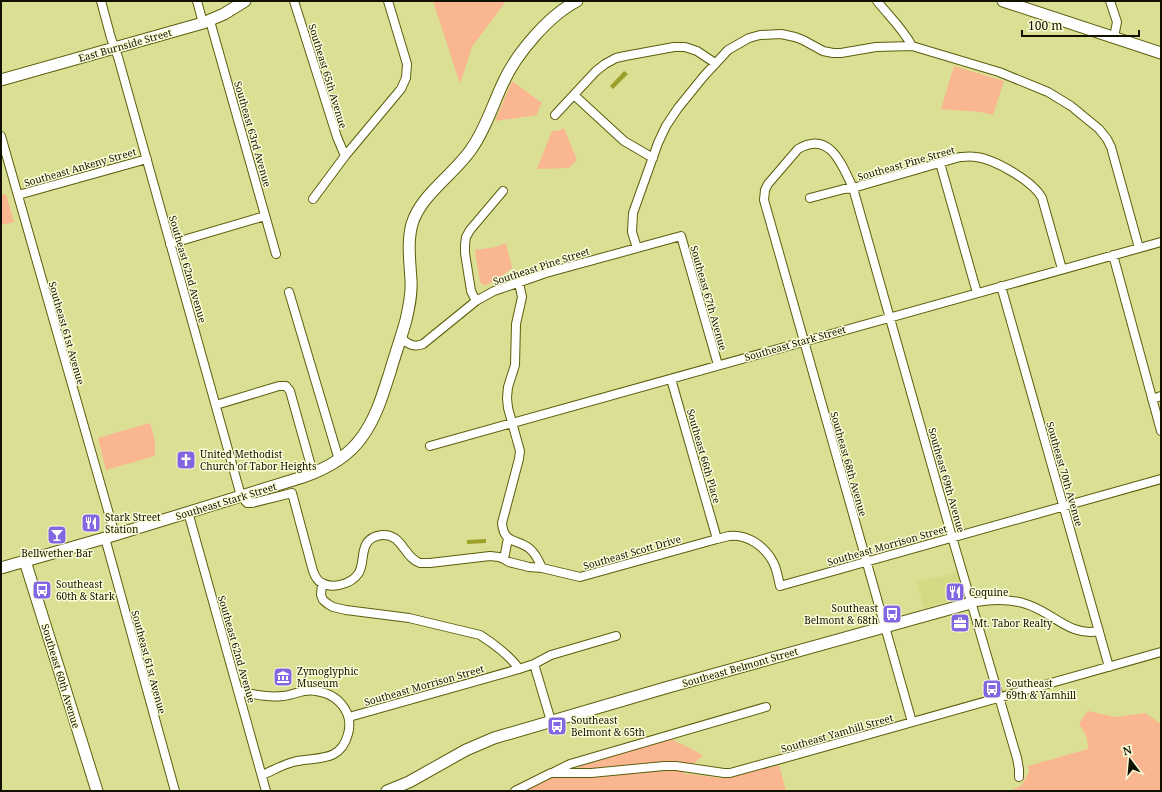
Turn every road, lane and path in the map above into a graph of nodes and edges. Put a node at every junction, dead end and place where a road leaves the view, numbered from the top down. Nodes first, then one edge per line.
1 (101, 1) edge
2 (197, 1) edge
3 (245, 1) edge
4 (294, 1) edge
5 (388, 1) edge
6 (577, 1) edge
7 (877, 1) edge
8 (1003, 1) edge
9 (1110, 1) edge
10 (1020, 4) edge
11 (207, 22) junction
12 (1114, 37) junction
13 (912, 46) junction
14 (115, 48) junction
15 (1161, 53) edge
16 (715, 63) junction
17 (2, 78) edge
18 (574, 95) junction
19 (555, 115) dead end
20 (1, 136) edge
21 (345, 156) junction
22 (652, 158) junction
23 (147, 159) junction
24 (940, 163) junction
25 (853, 188) junction
26 (503, 191) dead end
27 (18, 195) junction
28 (810, 198) dead end
29 (313, 200) dead end
30 (766, 211) joint
31 (266, 216) junction
32 (681, 236) joint
33 (1161, 242) edge
34 (170, 244) junction
35 (637, 248) junction
36 (1139, 248) junction
37 (276, 254) dead end
38 (1113, 255) junction
39 (1062, 269) junction
40 (519, 283) junction
41 (1001, 286) junction
42 (288, 292) dead end
43 (977, 293) junction
44 (476, 301) junction
45 (890, 317) junction
46 (401, 338) junction
47 (804, 341) junction
48 (718, 365) junction
49 (671, 379) junction
50 (1161, 396) edge
51 (1152, 398) junction
52 (216, 405) junction
53 (512, 423) junction
54 (1161, 431) edge
55 (430, 446) dead end
56 (338, 460) junction
57 (313, 473) junction
58 (1161, 479) edge
59 (241, 496) junction
60 (1064, 506) junction
61 (188, 512) junction
62 (110, 536) junction
63 (952, 537) junction
64 (508, 538) junction
65 (717, 539) junction
66 (504, 559) junction
67 (25, 561) junction
68 (867, 562) junction
69 (1, 567) edge
70 (542, 568) junction
71 (322, 583) junction
72 (780, 586) joint
73 (972, 603) junction
74 (885, 627) junction
75 (1099, 631) junction
76 (616, 636) dead end
77 (1161, 652) edge
78 (534, 664) junction
79 (1109, 667) junction
80 (519, 669) junction
81 (238, 691) junction
82 (999, 697) junction
83 (766, 707) dead end
84 (349, 717) junction
85 (551, 721) junction
86 (912, 722) junction
87 (551, 774) junction
88 (262, 775) junction
89 (1019, 777) dead end
90 (96, 791) edge
91 (174, 791) edge
92 (266, 791) edge
93 (387, 791) edge
94 (515, 791) edge

1 - 14 street, Southeast 62nd Avenue
2 - 11 street, Southeast 63rd Avenue
3 - 11 street, East Burnside Street
4 - 21 street, Southeast 65th Avenue
5 - 21 street
6 - 46 street, Southeast Stark Street
7 - 13 street
8 - 10 street
9 - 12 street
10 - 12 street
11 - 14 street, East Burnside Street
11 - 31 street, Southeast 63rd Avenue
12 - 15 street
13 - 16 street
13 - 36 street
14 - 17 street, East Burnside Street
14 - 23 street, Southeast 62nd Avenue
16 - 18 street
16 - 22 street
18 - 19 street
18 - 22 street
20 - 27 street, Southeast 61st Avenue
21 - 29 street
22 - 35 street
23 - 27 street, Southeast Ankeny Street
23 - 34 street, Southeast 62nd Avenue
24 - 25 street, Southeast Pine Street
24 - 39 street, Southeast Pine Street
24 - 43 street
25 - 28 street, Southeast Pine Street
25 - 30 street, Southeast 69th Avenue
25 - 45 street, Southeast 69th Avenue
26 - 44 street
27 - 62 street, Southeast 61st Avenue
30 - 47 street, Southeast 68th Avenue
31 - 34 street
31 - 37 street, Southeast 63rd Avenue
32 - 35 street, Southeast Pine Street
32 - 48 street, Southeast 67th Avenue
33 - 36 street, Southeast Stark Street
34 - 52 street, Southeast 62nd Avenue
35 - 40 street, Southeast Pine Street
36 - 38 street, Southeast Stark Street
38 - 39 street, Southeast Stark Street
38 - 51 street
39 - 41 street, Southeast Stark Street
40 - 44 street, Southeast Pine Street
40 - 53 street
41 - 43 street, Southeast Stark Street
41 - 60 street, Southeast 70th Avenue
42 - 56 street
43 - 45 street, Southeast Stark Street
44 - 46 street, Southeast Pine Street
45 - 47 street, Southeast Stark Street
45 - 63 street, Southeast 69th Avenue
46 - 56 street, Southeast Stark Street
47 - 48 street, Southeast Stark Street
47 - 68 street, Southeast 68th Avenue
48 - 49 street, Southeast Stark Street
49 - 53 street, Southeast Stark Street
49 - 65 street, Southeast 66th Place
50 - 51 street
51 - 54 street
52 - 57 street
52 - 59 street, Southeast 62nd Avenue
53 - 55 street, Southeast Stark Street
53 - 64 street
56 - 57 street, Southeast Stark Street
57 - 59 street, Southeast Stark Street
58 - 60 street, Southeast Morrison Street
59 - 61 street, Southeast Stark Street
59 - 71 street
60 - 63 street, Southeast Morrison Street
60 - 75 street, Southeast 70th Avenue
61 - 62 street, Southeast Stark Street
61 - 81 street, Southeast 62nd Avenue
62 - 67 street, Southeast Stark Street
62 - 91 street, Southeast 61st Avenue
63 - 68 street, Southeast Morrison Street
63 - 73 street, Southeast 69th Avenue
64 - 66 street
64 - 70 street
65 - 70 street, Southeast Scott Drive
65 - 72 street, Southeast Scott Drive
66 - 70 street, Southeast Scott Drive
66 - 71 street, Southeast Scott Drive
67 - 69 street, Southeast Stark Street
67 - 90 street, Southeast 60th Avenue
68 - 72 street, Southeast Morrison Street
68 - 74 street, Southeast 68th Avenue
71 - 80 street
73 - 74 street, Southeast Belmont Street
73 - 75 street, Southeast Belmont Street
73 - 82 street, Southeast 69th Avenue
74 - 85 street, Southeast Belmont Street
74 - 86 street, Southeast 68th Avenue
75 - 79 street, Southeast 70th Avenue
76 - 78 street, Southeast Morrison Street
77 - 79 street, Southeast Yamhill Street
78 - 80 street, Southeast Morrison Street
78 - 85 street
79 - 82 street, Southeast Yamhill Street
80 - 84 street, Southeast Morrison Street
81 - 84 street
81 - 88 street, Southeast 62nd Avenue
82 - 86 street, Southeast Yamhill Street
82 - 89 street, Southeast 69th Avenue
83 - 87 street
84 - 88 street
85 - 93 street, Southeast Belmont Street
86 - 87 street, Southeast Yamhill Street
87 - 94 street, Southeast Yamhill Street
88 - 92 street, Southeast 62nd Avenue

